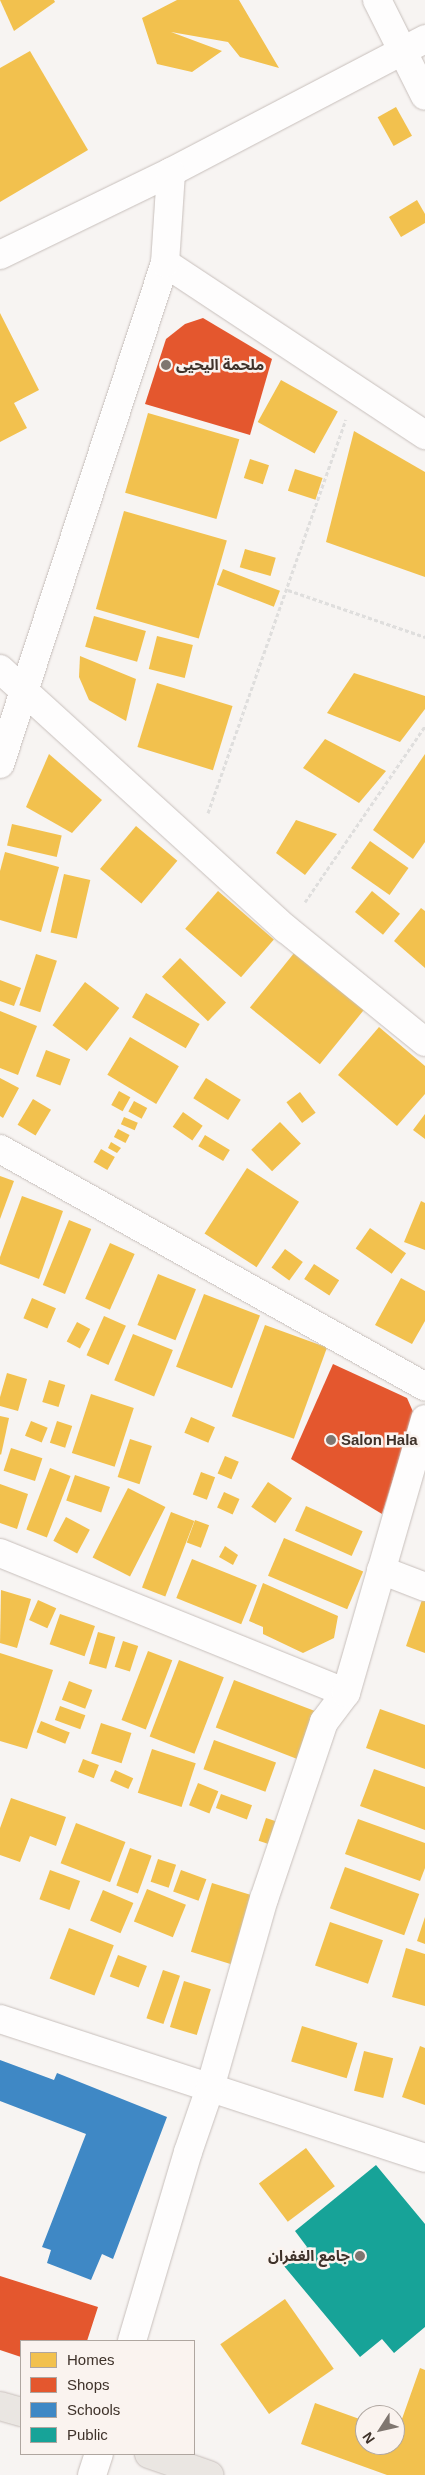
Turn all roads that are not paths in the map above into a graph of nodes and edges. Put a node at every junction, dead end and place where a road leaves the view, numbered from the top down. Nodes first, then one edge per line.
1 (377, 0) edge
2 (414, 44) edge
3 (425, 96) edge
4 (171, 172) junction
5 (0, 255) edge
6 (165, 263) junction
7 (425, 435) edge
8 (0, 669) edge
9 (25, 690) junction
10 (0, 764) edge
11 (425, 1042) edge
12 (0, 1150) edge
13 (425, 1387) edge
14 (425, 1419) edge
15 (0, 1553) edge
16 (381, 1570) junction
17 (425, 1587) edge
18 (346, 1693) junction
19 (0, 2020) edge
20 (210, 2088) junction
21 (425, 2158) edge
22 (132, 2340) edge
23 (0, 2406) edge
24 (20, 2412) edge
25 (98, 2455) edge
26 (152, 2455) edge
27 (92, 2475) edge
28 (209, 2475) edge

1 - 2 street
2 - 3 street
2 - 4 street
4 - 5 street
4 - 6 street
6 - 7 street
6 - 9 street
8 - 9 street
9 - 10 street
9 - 11 street
12 - 13 street
14 - 16 street
15 - 18 street
16 - 17 street
16 - 18 street
18 - 20 street
19 - 20 street
20 - 21 street
20 - 22 street
23 - 24 main road
25 - 27 street
26 - 28 main road

